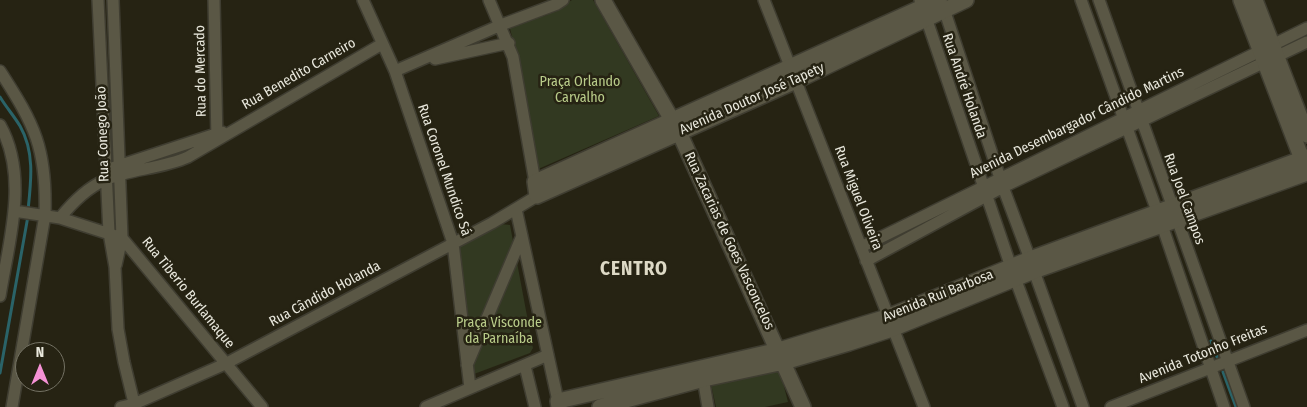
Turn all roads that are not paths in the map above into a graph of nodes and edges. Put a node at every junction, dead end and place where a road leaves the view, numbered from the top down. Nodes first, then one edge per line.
1 (98, 0) edge
2 (113, 0) edge
3 (214, 0) edge
4 (363, 0) edge
5 (489, 0) edge
6 (563, 0) edge
7 (604, 0) edge
8 (764, 0) edge
9 (966, 0) edge
10 (1081, 0) edge
11 (1099, 0) edge
12 (1241, 0) edge
13 (1255, 0) edge
14 (941, 3) edge
15 (923, 9) edge
16 (501, 24) junction
17 (1307, 28) edge
18 (1307, 42) edge
19 (509, 43) junction
20 (382, 44) junction
21 (1269, 53) junction
22 (411, 64) junction
23 (0, 71) edge
24 (395, 71) junction
25 (793, 74) junction
26 (1139, 116) junction
27 (1124, 123) junction
28 (0, 125) edge
29 (676, 126) junction
30 (1307, 134) edge
31 (217, 136) junction
32 (1304, 157) edge
33 (119, 171) junction
34 (1307, 173) edge
35 (105, 174) junction
36 (1001, 183) junction
37 (536, 189) junction
38 (984, 191) junction
39 (1171, 206) junction
40 (516, 210) junction
41 (16, 211) junction
42 (1156, 211) junction
43 (43, 215) junction
44 (60, 218) junction
45 (1169, 223) junction
46 (109, 233) junction
47 (522, 236) junction
48 (122, 238) junction
49 (454, 243) junction
50 (861, 247) junction
51 (866, 261) junction
52 (1032, 265) junction
53 (115, 266) junction
54 (1013, 272) junction
55 (0, 296) edge
56 (890, 323) junction
57 (1307, 330) edge
58 (548, 355) junction
59 (782, 356) junction
60 (1228, 360) junction
61 (225, 364) junction
62 (467, 366) junction
63 (525, 366) junction
64 (1209, 367) junction
65 (703, 373) junction
66 (470, 388) junction
67 (558, 404) edge
68 (134, 405) edge
69 (12, 407) edge
70 (121, 407) edge
71 (262, 407) edge
72 (426, 407) edge
73 (535, 407) edge
74 (600, 407) edge
75 (708, 407) edge
76 (803, 407) edge
77 (924, 407) edge
78 (1063, 407) edge
79 (1084, 407) edge
80 (1111, 407) edge
81 (1224, 407) edge
82 (1244, 407) edge

1 - 35 street, Rua Conego João
2 - 33 street, Rua Conego João
3 - 31 street, Rua do Mercado
4 - 20 street, Rua Coronel Mundico Sá
5 - 16 street
6 - 16 street
7 - 29 main road, Rua Zacarias de Goes Vasconcelos
8 - 25 street, Rua Miguel Oliveira
9 - 14 main road, Avenida Doutor José Tapety
10 - 27 street, Rua Joel Campos
11 - 26 street, Rua Joel Campos
12 - 21 main road
13 - 21 main road
14 - 15 main road, Avenida Doutor José Tapety
14 - 36 street, Rua André Holanda
15 - 25 main road, Avenida Doutor José Tapety
15 - 38 street, Rua André Holanda
16 - 19 street
16 - 22 street
17 - 21 street, Avenida Desembargador Cândido Martins
18 - 21 street, Avenida Desembargador Cândido Martins
19 - 22 street
19 - 37 street
20 - 24 street, Rua Coronel Mundico Sá
20 - 31 street, Rua Benedito Carneiro
21 - 26 street, Avenida Desembargador Cândido Martins
21 - 30 main road
21 - 32 main road
22 - 24 street
23 - 43 street
24 - 49 street, Rua Coronel Mundico Sá
25 - 29 main road, Avenida Doutor José Tapety
25 - 50 street, Rua Miguel Oliveira
26 - 27 street, Avenida Desembargador Cândido Martins
26 - 39 street, Rua Joel Campos
27 - 36 street, Avenida Desembargador Cândido Martins
27 - 42 street, Rua Joel Campos
28 - 41 street
29 - 37 main road, Avenida Doutor José Tapety
29 - 59 main road, Rua Zacarias de Goes Vasconcelos
31 - 33 street, Rua Benedito Carneiro
32 - 34 main road
32 - 39 main road, Avenida Rui Barbosa
33 - 35 street, Rua Benedito Carneiro
33 - 48 street, Rua Conego João
34 - 45 main road, Avenida Rui Barbosa
35 - 44 street, Rua Benedito Carneiro
35 - 46 street, Rua Conego João
36 - 38 street, Avenida Desembargador Cândido Martins
36 - 52 street, Rua André Holanda
37 - 40 street, Rua Cândido Holanda
38 - 50 street, Avenida Desembargador Cândido Martins
38 - 51 street, Avenida Desembargador Cândido Martins
38 - 54 street, Rua André Holanda
39 - 42 main road, Avenida Rui Barbosa
39 - 45 street, Rua Joel Campos
40 - 47 street
40 - 49 street, Rua Cândido Holanda
41 - 43 street, Rua Tiberio Burlamaque
41 - 55 street
42 - 45 street, Rua Joel Campos
42 - 52 main road, Avenida Rui Barbosa
43 - 44 street, Rua Tiberio Burlamaque
43 - 69 street
44 - 46 street, Rua Tiberio Burlamaque
45 - 52 main road, Avenida Rui Barbosa
45 - 60 street, Rua Joel Campos
45 - 64 street, Rua Joel Campos
46 - 48 street, Rua Tiberio Burlamaque
46 - 53 street, Rua Conego João
47 - 58 street
47 - 62 street
48 - 53 street, Rua Conego João
48 - 61 street, Rua Tiberio Burlamaque
49 - 61 street, Rua Cândido Holanda
49 - 62 street, Rua Coronel Mundico Sá
50 - 51 street, Rua Miguel Oliveira
51 - 56 street, Rua Miguel Oliveira
52 - 54 main road, Avenida Rui Barbosa
52 - 79 street, Rua André Holanda
53 - 68 street, Rua Conego João
54 - 56 main road, Avenida Rui Barbosa
54 - 78 street, Rua André Holanda
56 - 59 main road, Avenida Rui Barbosa
56 - 77 street, Rua Miguel Oliveira
57 - 60 street, Avenida Totonho Freitas
58 - 63 street
58 - 67 street
59 - 65 main road, Avenida Rui Barbosa
59 - 76 main road, Rua Zacarias de Goes Vasconcelos
60 - 64 street, Avenida Totonho Freitas
60 - 82 street, Rua Joel Campos
61 - 68 street, Rua Cândido Holanda
61 - 71 street, Rua Tiberio Burlamaque
62 - 66 street, Rua Coronel Mundico Sá
63 - 66 street
63 - 73 street
64 - 80 street, Avenida Totonho Freitas
64 - 81 street, Rua Joel Campos
65 - 67 main road, Avenida Rui Barbosa
65 - 74 main road, Avenida Rui Barbosa
65 - 75 street
66 - 72 street
68 - 70 street, Rua Cândido Holanda

